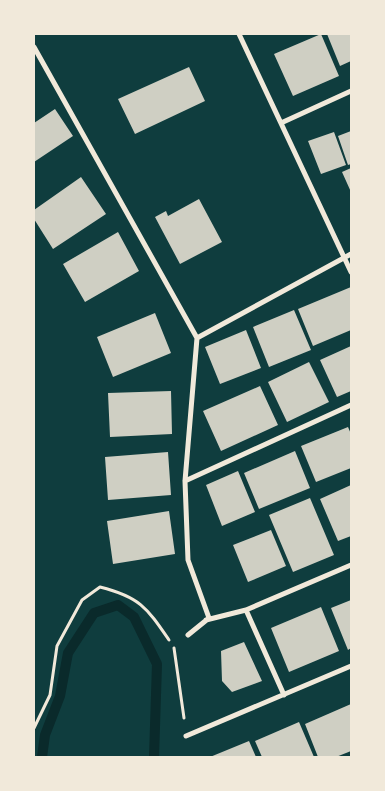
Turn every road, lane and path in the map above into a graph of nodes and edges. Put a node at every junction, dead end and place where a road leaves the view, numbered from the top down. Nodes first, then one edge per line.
1 (239, 34) edge
2 (34, 47) edge
3 (351, 91) edge
4 (281, 123) junction
5 (351, 254) edge
6 (344, 257) junction
7 (351, 272) edge
8 (197, 338) junction
9 (351, 405) edge
10 (185, 481) junction
11 (351, 564) edge
12 (246, 610) junction
13 (205, 620) junction
14 (188, 636) dead end
15 (351, 666) edge
16 (284, 695) junction
17 (34, 728) edge
18 (186, 736) joint

1 - 4 street
2 - 8 street
3 - 4 street
4 - 6 street
5 - 6 street
6 - 7 street
6 - 8 street
8 - 10 street
9 - 10 street
10 - 13 street
11 - 12 street
12 - 13 street
12 - 16 street
13 - 14 street
15 - 16 street
16 - 18 street
17 - 18 path

